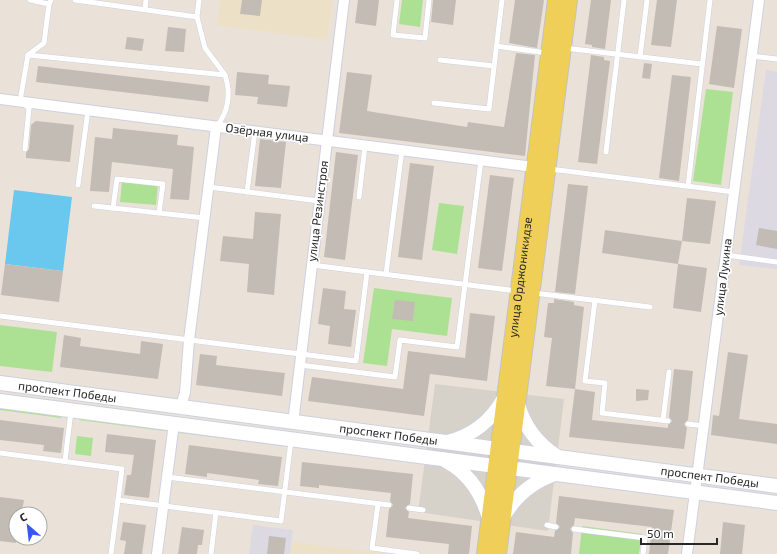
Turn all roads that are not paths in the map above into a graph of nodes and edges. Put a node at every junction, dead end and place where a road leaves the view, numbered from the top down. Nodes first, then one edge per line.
1 (30, 0) edge
2 (75, 0) edge
3 (146, 0) edge
4 (199, 0) edge
5 (344, 0) edge
6 (397, 0) edge
7 (429, 0) edge
8 (502, 0) edge
9 (556, 0) edge
10 (569, 0) edge
11 (624, 0) edge
12 (647, 0) edge
13 (710, 0) edge
14 (759, 0) edge
15 (95, 1) edge
16 (50, 2) edge
17 (144, 9) junction
18 (197, 17) junction
19 (496, 46) junction
20 (556, 50) junction
21 (618, 54) junction
22 (28, 55) junction
23 (751, 56) junction
24 (640, 57) junction
25 (777, 59) edge
26 (440, 60) dead end
27 (702, 64) junction
28 (494, 66) junction
29 (225, 75) junction
30 (0, 99) edge
31 (20, 101) junction
32 (434, 103) dead end
33 (88, 110) junction
34 (216, 127) junction
35 (255, 131) junction
36 (327, 141) junction
37 (365, 146) junction
38 (24, 149) dead end
39 (402, 150) junction
40 (606, 152) dead end
41 (481, 160) junction
42 (540, 168) junction
43 (78, 185) dead end
44 (688, 186) junction
45 (209, 187) junction
46 (247, 192) junction
47 (734, 192) junction
48 (359, 197) dead end
49 (320, 201) junction
50 (94, 206) dead end
51 (113, 208) junction
52 (159, 213) junction
53 (205, 218) junction
54 (726, 255) junction
55 (777, 262) edge
56 (312, 265) junction
57 (367, 272) junction
58 (386, 274) junction
59 (465, 284) junction
60 (524, 291) junction
61 (595, 300) junction
62 (650, 307) dead end
63 (0, 316) edge
64 (189, 340) junction
65 (301, 354) junction
66 (300, 365) junction
67 (669, 372) dead end
68 (0, 383) edge
69 (511, 398) junction
70 (0, 400) edge
71 (180, 408) junction
72 (72, 410) junction
73 (174, 423) junction
74 (293, 423) junction
75 (688, 424) dead end
76 (704, 426) junction
77 (292, 438) junction
78 (443, 442) junction
79 (0, 453) edge
80 (443, 458) junction
81 (503, 458) junction
82 (560, 458) junction
83 (65, 461) junction
84 (558, 474) junction
85 (697, 476) junction
86 (167, 477) junction
87 (777, 486) edge
88 (284, 492) junction
89 (695, 492) junction
90 (118, 500) junction
91 (777, 503) edge
92 (378, 504) junction
93 (163, 506) junction
94 (389, 506) dead end
95 (409, 508) dead end
96 (423, 510) dead end
97 (216, 512) junction
98 (496, 519) junction
99 (547, 525) dead end
100 (556, 527) dead end
101 (574, 529) dead end
102 (111, 554) edge
103 (157, 554) edge
104 (211, 554) edge
105 (417, 554) edge
106 (485, 554) edge
107 (498, 554) edge
108 (643, 554) edge
109 (687, 554) edge

1 - 16 lane
2 - 15 lane
3 - 17 lane
4 - 18 lane
5 - 36 street, улица Резинстроя
6 - 7 lane
8 - 19 lane
9 - 20 main road, улица Орджоникидзе
10 - 20 main road, улица Орджоникидзе
11 - 21 lane
12 - 24 lane
13 - 27 lane
14 - 23 street, улица Лукина
15 - 17 lane
16 - 22 lane
17 - 18 lane
18 - 29 lane
19 - 20 lane
19 - 28 lane
20 - 21 lane
20 - 42 main road, улица Орджоникидзе
21 - 24 lane
21 - 40 lane
22 - 29 lane
22 - 31 lane
23 - 25 lane
23 - 47 street, улица Лукина
24 - 27 lane
26 - 28 lane
27 - 44 lane
28 - 32 lane
29 - 34 lane
30 - 31 street, Озёрная улица
31 - 33 street, Озёрная улица
31 - 38 lane
33 - 34 street, Озёрная улица
33 - 43 lane
34 - 35 street, Озёрная улица
34 - 45 street
35 - 36 street, Озёрная улица
35 - 46 lane
36 - 37 street, Озёрная улица
36 - 49 street, улица Резинстроя
37 - 39 street, Озёрная улица
37 - 48 lane
39 - 41 street, Озёрная улица
39 - 58 lane
41 - 42 street, Озёрная улица
41 - 59 lane
42 - 44 lane
42 - 60 main road, улица Орджоникидзе
44 - 47 lane
45 - 46 lane
45 - 53 street
46 - 49 lane
47 - 54 street, улица Лукина
49 - 56 street, улица Резинстроя
50 - 51 lane
51 - 52 lane
51 - 52 lane
52 - 53 lane
53 - 64 street
54 - 55 lane
54 - 76 street, улица Лукина
56 - 57 lane
56 - 65 street, улица Резинстроя
57 - 58 lane
57 - 65 lane
58 - 59 lane
59 - 60 lane
59 - 66 lane
60 - 61 lane
60 - 69 main road, улица Орджоникидзе
61 - 62 lane
61 - 67 lane
63 - 64 lane
64 - 65 lane
64 - 71 street
65 - 66 street, улица Резинстроя
66 - 74 street, улица Резинстроя
68 - 71 main road, проспект Победы
69 - 78 main road
69 - 81 main road, улица Орджоникидзе
69 - 82 main road
70 - 72 main road, проспект Победы
71 - 74 main road, проспект Победы
72 - 73 main road, проспект Победы
72 - 83 lane
73 - 77 main road, проспект Победы
73 - 86 street
74 - 78 main road, проспект Победы
75 - 76 lane
76 - 85 street, улица Лукина
77 - 80 main road, проспект Победы
77 - 88 lane
78 - 81 main road, проспект Победы
79 - 83 lane
80 - 81 main road, проспект Победы
80 - 98 main road
81 - 82 main road, проспект Победы
81 - 84 main road, проспект Победы
81 - 98 main road, улица Орджоникидзе
82 - 85 main road, проспект Победы
83 - 90 lane
84 - 89 main road, проспект Победы
84 - 98 main road
85 - 87 main road, проспект Победы
85 - 89 street, улица Лукина
86 - 88 lane
86 - 93 street
88 - 92 lane
88 - 97 lane
89 - 91 main road, проспект Победы
89 - 109 street, улица Лукина
90 - 93 lane
90 - 102 lane
92 - 94 lane
92 - 105 lane
93 - 97 lane
93 - 103 street
95 - 96 lane
97 - 104 lane
98 - 106 main road, улица Орджоникидзе
98 - 107 main road, улица Орджоникидзе
99 - 100 lane
101 - 108 lane

